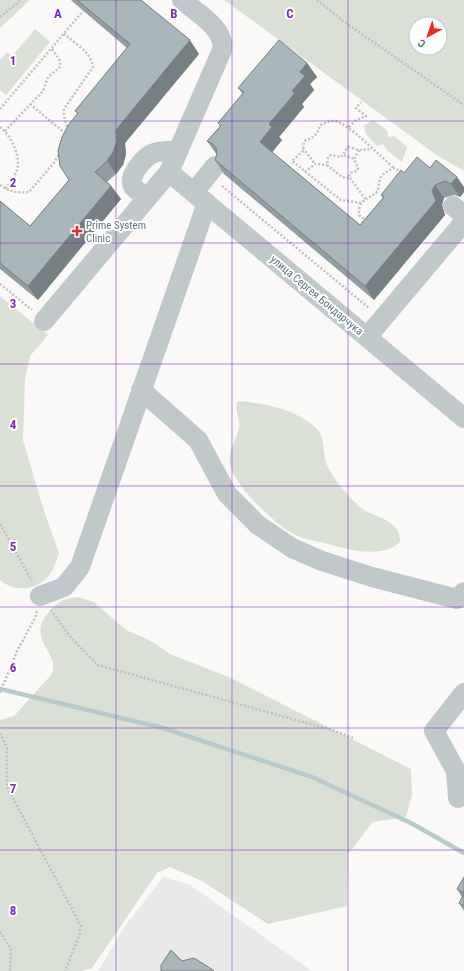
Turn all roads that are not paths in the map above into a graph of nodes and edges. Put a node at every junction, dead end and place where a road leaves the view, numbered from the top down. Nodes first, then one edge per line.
1 (182, 0) edge
2 (179, 150) junction
3 (169, 172) junction
4 (217, 172) edge
5 (200, 197) junction
6 (147, 198) junction
7 (460, 214) edge
8 (44, 321) road end
9 (367, 337) junction
10 (141, 390) junction
11 (464, 418) edge
12 (464, 592) edge
13 (40, 596) road end
14 (464, 693) edge
15 (458, 798) dead end

1 - 2 street
2 - 3 street
2 - 6 street
3 - 5 street, улица Сергея Бондарчука
3 - 6 street
4 - 5 street
5 - 9 street, улица Сергея Бондарчука
5 - 10 street
6 - 8 street
7 - 9 street
9 - 11 street, улица Сергея Бондарчука
10 - 12 street
10 - 13 street
14 - 15 street

